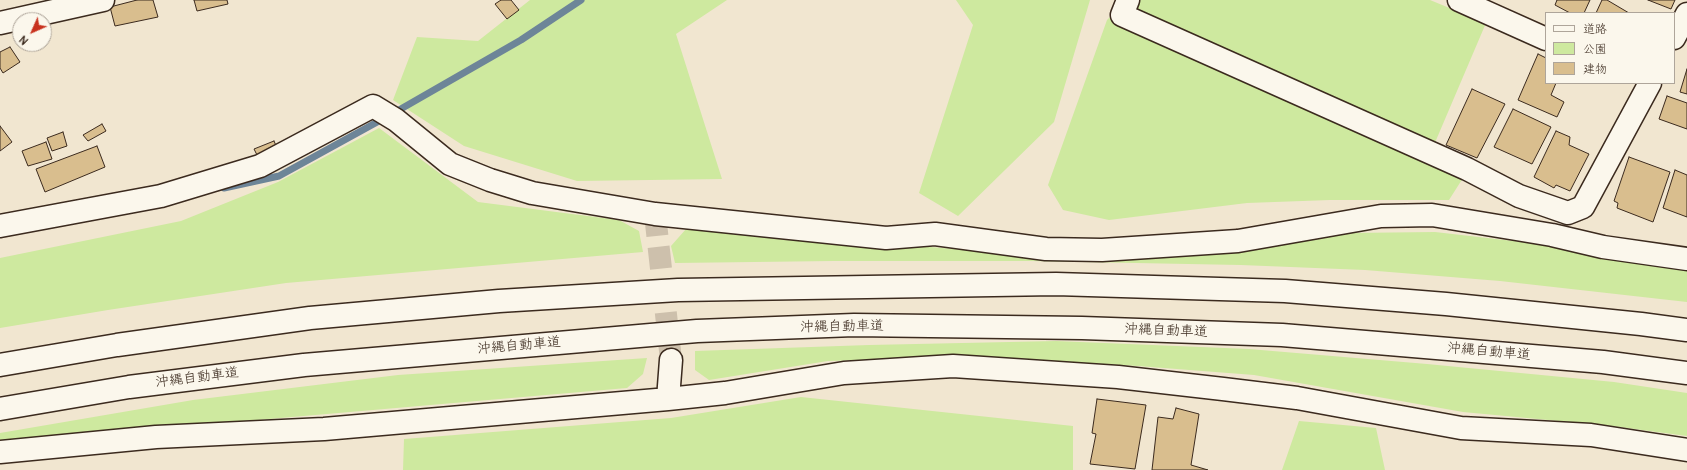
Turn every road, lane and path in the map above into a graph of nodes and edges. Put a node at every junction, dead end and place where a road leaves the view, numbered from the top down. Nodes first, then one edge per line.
1 (103, 0) edge
2 (1128, 0) edge
3 (1459, 0) edge
4 (1687, 14) edge
5 (0, 23) edge
6 (1675, 36) edge
7 (1545, 39) edge
8 (1647, 84) edge
9 (1520, 196) junction
10 (0, 226) edge
11 (1507, 228) junction
12 (1687, 259) edge
13 (1687, 330) edge
14 (671, 360) tunnel mouth
15 (0, 364) edge
16 (1687, 373) edge
17 (668, 399) junction
18 (0, 409) edge
19 (1687, 450) edge
20 (0, 452) edge

1 - 5 main road
2 - 9 main road
3 - 7 main road
4 - 6 main road
8 - 9 main road
9 - 11 main road
10 - 11 main road
11 - 12 main road
13 - 15 main road
14 - 17 main road
16 - 18 main road, 沖縄自動車道
17 - 19 main road
17 - 20 main road

